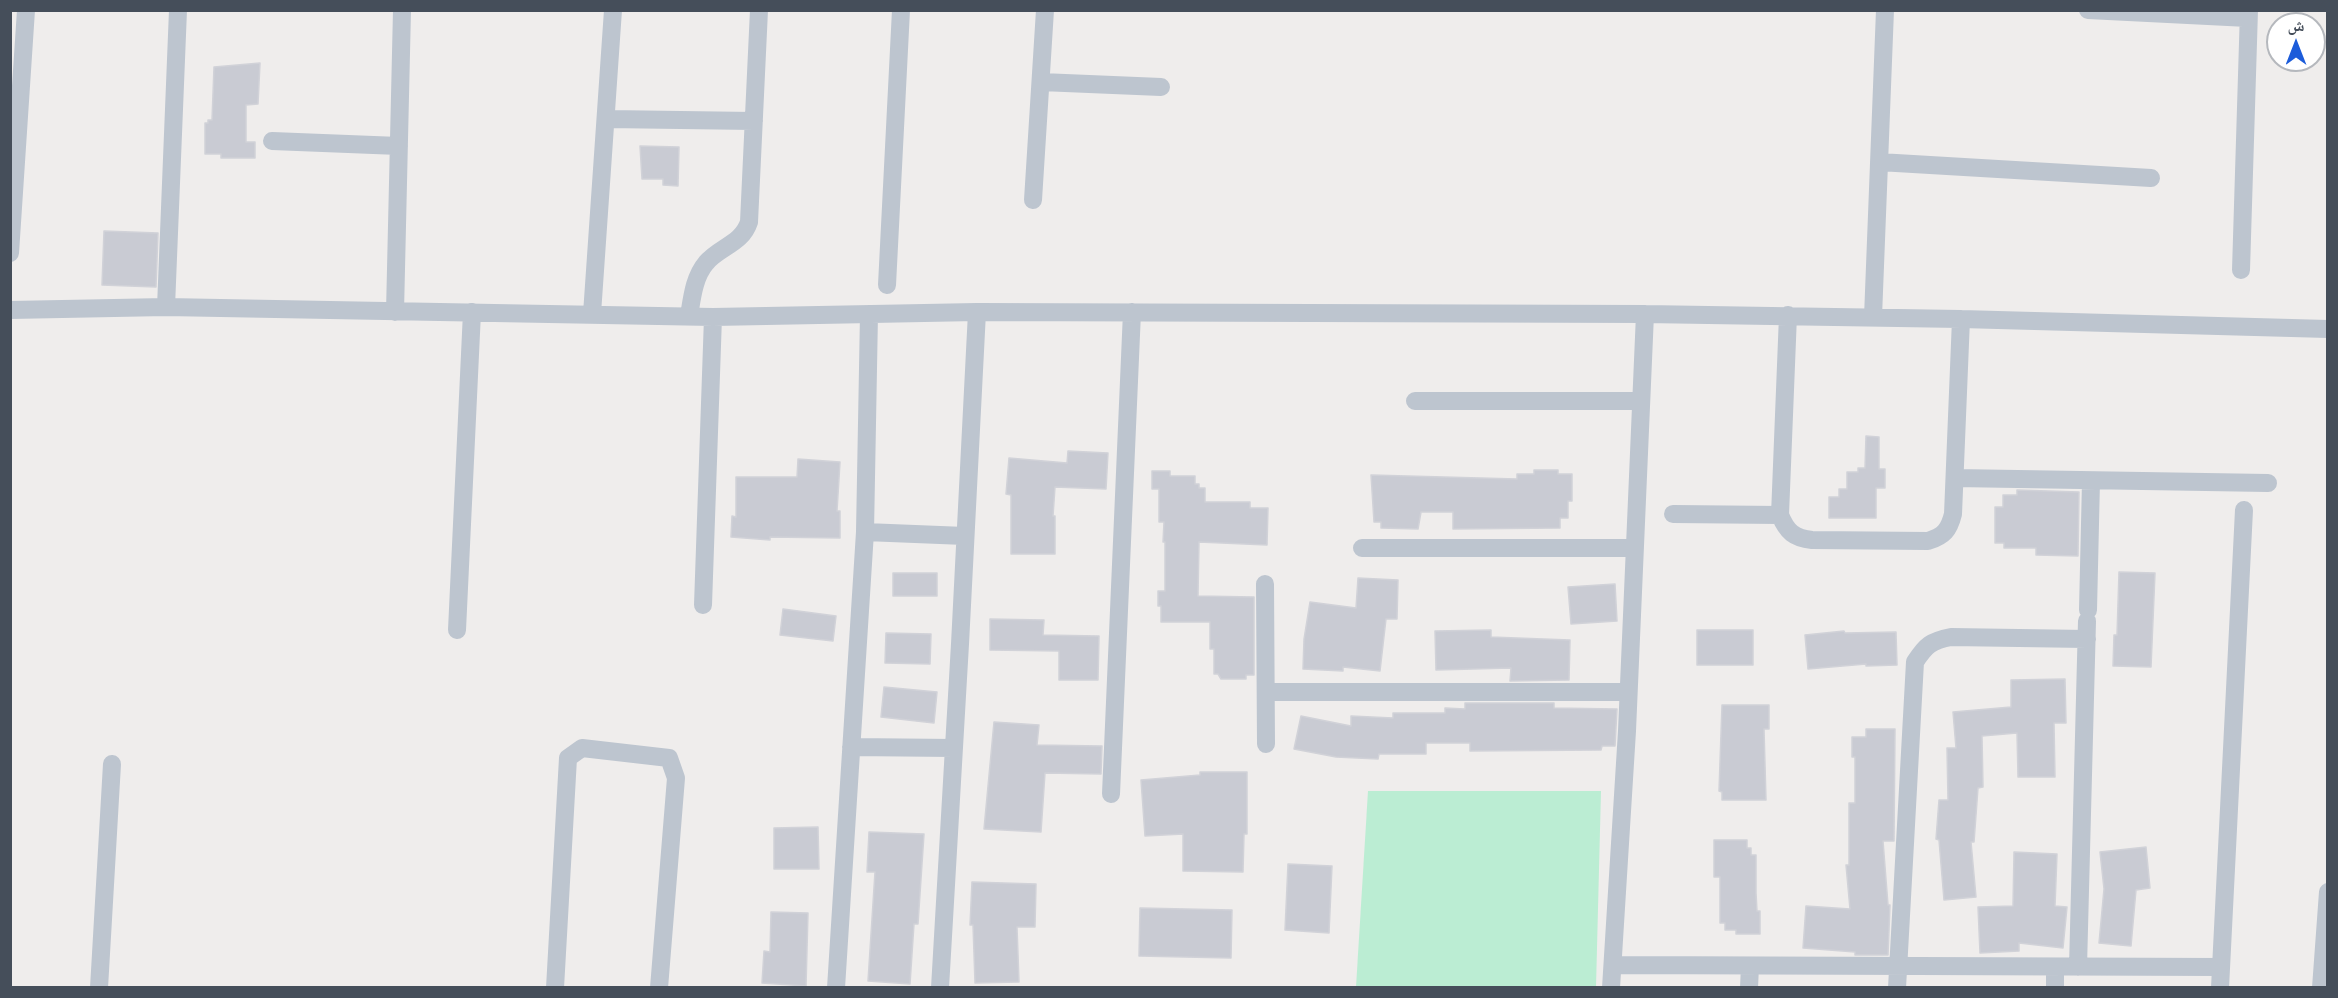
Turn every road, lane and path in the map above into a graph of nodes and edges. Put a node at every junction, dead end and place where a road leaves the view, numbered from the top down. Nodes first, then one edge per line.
1 (26, 10) edge
2 (178, 10) edge
3 (402, 10) edge
4 (613, 10) edge
5 (759, 10) edge
6 (901, 10) edge
7 (1045, 10) edge
8 (1885, 10) edge
9 (2088, 10) edge
10 (2248, 14) edge
11 (1041, 82) junction
12 (1161, 87) dead end
13 (607, 119) junction
14 (754, 121) junction
15 (272, 141) dead end
16 (399, 146) junction
17 (1879, 162) junction
18 (2151, 178) dead end
19 (1033, 200) dead end
20 (10, 253) edge
21 (2241, 270) dead end
22 (886, 285) dead end
23 (166, 307) junction
24 (10, 310) edge
25 (395, 312) junction
26 (472, 312) junction
27 (977, 312) junction
28 (1132, 312) junction
29 (592, 314) junction
30 (869, 314) junction
31 (1645, 314) junction
32 (1788, 315) junction
33 (689, 316) junction
34 (713, 316) junction
35 (1873, 317) junction
36 (1961, 319) junction
37 (2328, 329) edge
38 (1415, 401) dead end
39 (1641, 401) junction
40 (1955, 478) junction
41 (2091, 481) junction
42 (2268, 483) dead end
43 (2244, 510) dead end
44 (1673, 514) dead end
45 (1780, 515) junction
46 (865, 532) junction
47 (965, 536) junction
48 (1634, 548) junction
49 (1362, 549) dead end
50 (1265, 584) dead end
51 (703, 605) dead end
52 (2087, 623) junction
53 (457, 630) dead end
54 (1266, 692) junction
55 (1628, 692) junction
56 (1266, 744) dead end
57 (851, 747) junction
58 (954, 748) junction
59 (112, 764) dead end
60 (1111, 794) dead end
61 (2328, 892) edge
62 (2326, 929) edge
63 (1613, 965) junction
64 (1750, 966) junction
65 (1898, 967) junction
66 (2055, 967) junction
67 (2078, 967) junction
68 (2221, 967) junction
69 (99, 987) edge
70 (555, 987) edge
71 (659, 987) edge
72 (836, 987) edge
73 (940, 987) edge
74 (1611, 987) edge
75 (1749, 987) edge
76 (1897, 987) edge
77 (2055, 987) edge
78 (2220, 987) edge
79 (2321, 987) edge

1 - 20 street
2 - 23 street
3 - 16 street
4 - 13 street
5 - 14 street
6 - 22 street
7 - 11 street
8 - 17 street
9 - 10 street
10 - 21 street
11 - 12 street
11 - 19 street
13 - 14 street
13 - 29 street
14 - 33 street
15 - 16 street
16 - 25 street
17 - 18 street
17 - 35 street
23 - 24 street
23 - 25 street
25 - 26 street
26 - 29 street
26 - 53 street
27 - 28 street
27 - 30 street
27 - 47 street
28 - 31 street
28 - 60 street
29 - 33 street
30 - 34 street
30 - 46 street
31 - 32 street
31 - 39 street
32 - 35 street
32 - 45 street
33 - 34 street
34 - 51 street
35 - 36 street
36 - 37 street
36 - 40 street
38 - 39 street
39 - 48 street
40 - 41 street
40 - 45 street
41 - 42 street
41 - 52 street
43 - 68 street
44 - 45 street
46 - 47 street
46 - 57 street
47 - 58 street
48 - 49 street
48 - 55 street
50 - 54 street
52 - 65 street
52 - 67 street
54 - 55 street
54 - 56 street
55 - 63 street
57 - 58 street
57 - 72 street
58 - 73 street
59 - 69 street
61 - 62 street
62 - 79 street
63 - 64 street
63 - 74 street
64 - 65 street
64 - 75 street
65 - 66 street
65 - 76 street
66 - 67 street
66 - 77 street
67 - 68 street
68 - 78 street
70 - 71 street

